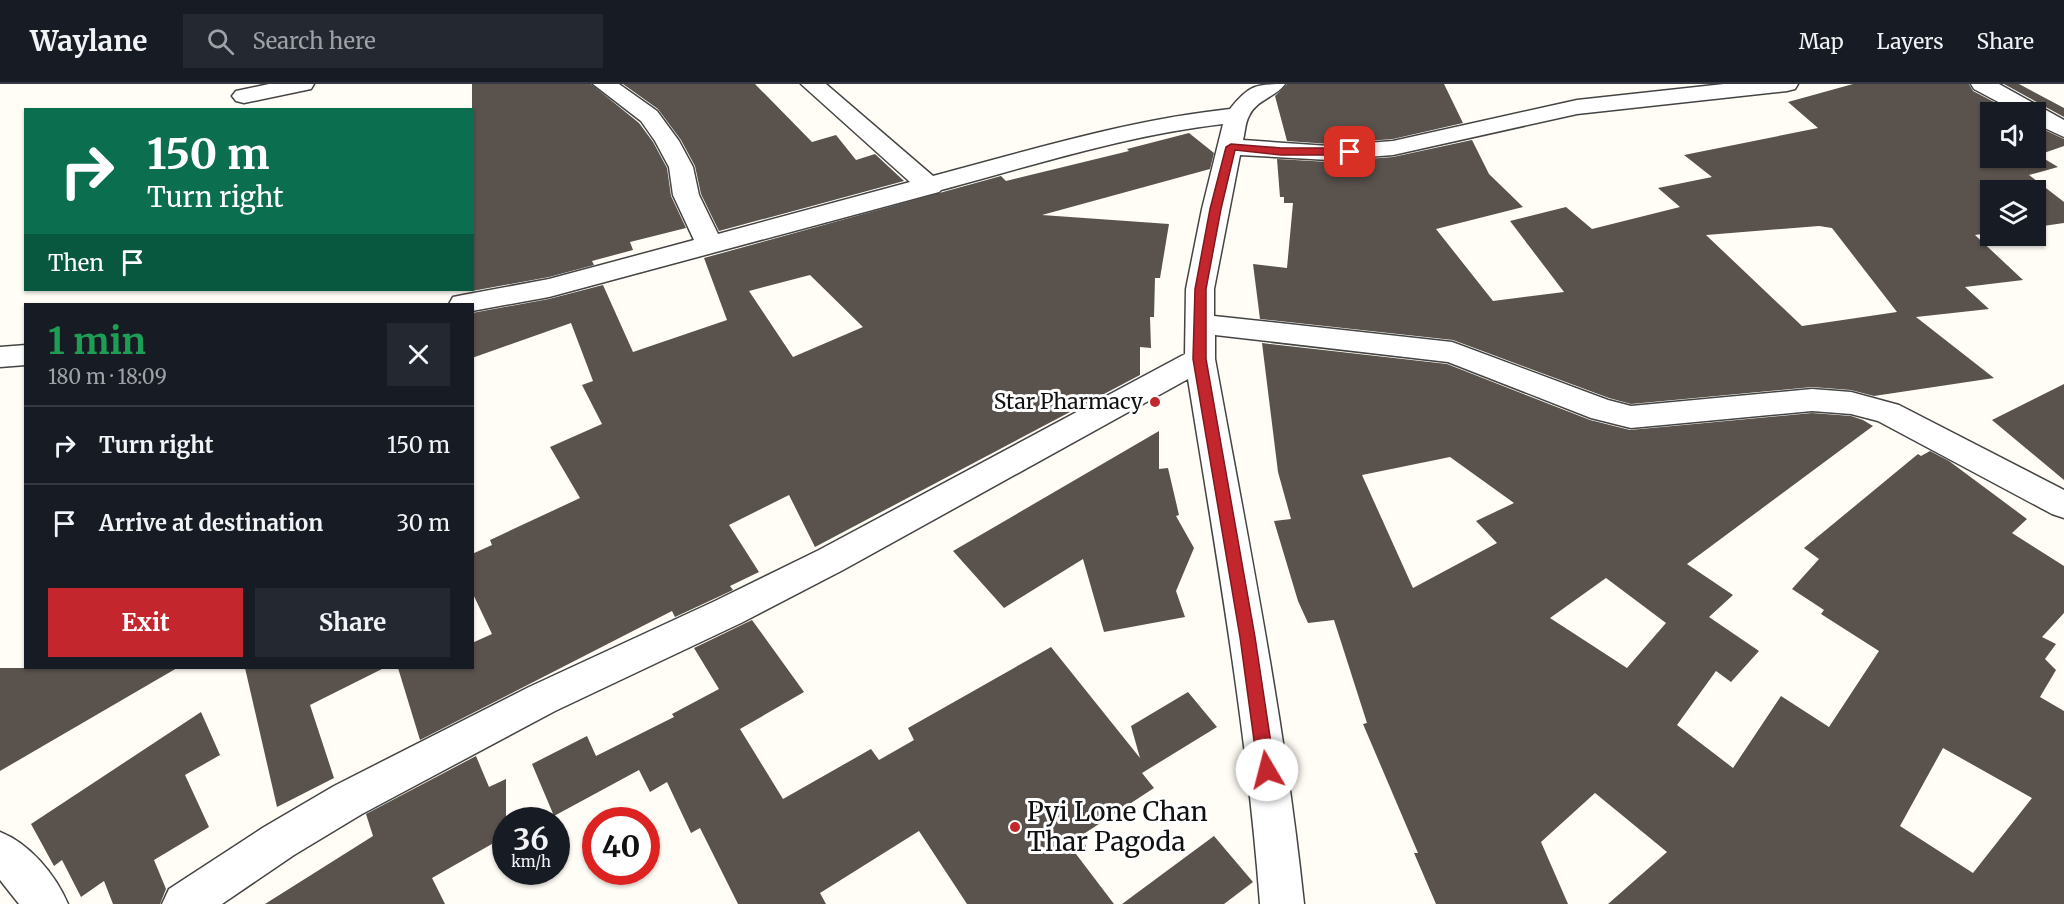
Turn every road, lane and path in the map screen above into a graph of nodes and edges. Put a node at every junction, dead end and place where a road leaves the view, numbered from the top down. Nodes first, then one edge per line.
1 (303, 84) edge
2 (604, 84) edge
3 (812, 84) edge
4 (1274, 84) edge
5 (1787, 84) edge
6 (1982, 84) edge
7 (244, 96) dead end
8 (2014, 102) edge
9 (1237, 115) junction
10 (2046, 120) edge
11 (2064, 130) edge
12 (1231, 147) junction
13 (930, 187) junction
14 (710, 246) junction
15 (468, 303) edge
16 (1201, 324) junction
17 (24, 355) edge
18 (0, 357) edge
19 (1200, 359) junction
20 (2064, 505) edge
21 (0, 852) edge
22 (46, 904) edge
23 (184, 904) edge
24 (1281, 904) edge

1 - 7 street
2 - 14 street
3 - 13 street
4 - 9 street
5 - 12 street
6 - 8 street
9 - 12 street
9 - 13 street
10 - 11 street
12 - 16 street
13 - 14 street
14 - 15 street
16 - 19 street
16 - 20 street
17 - 18 street
19 - 23 street
19 - 24 street
21 - 22 street

